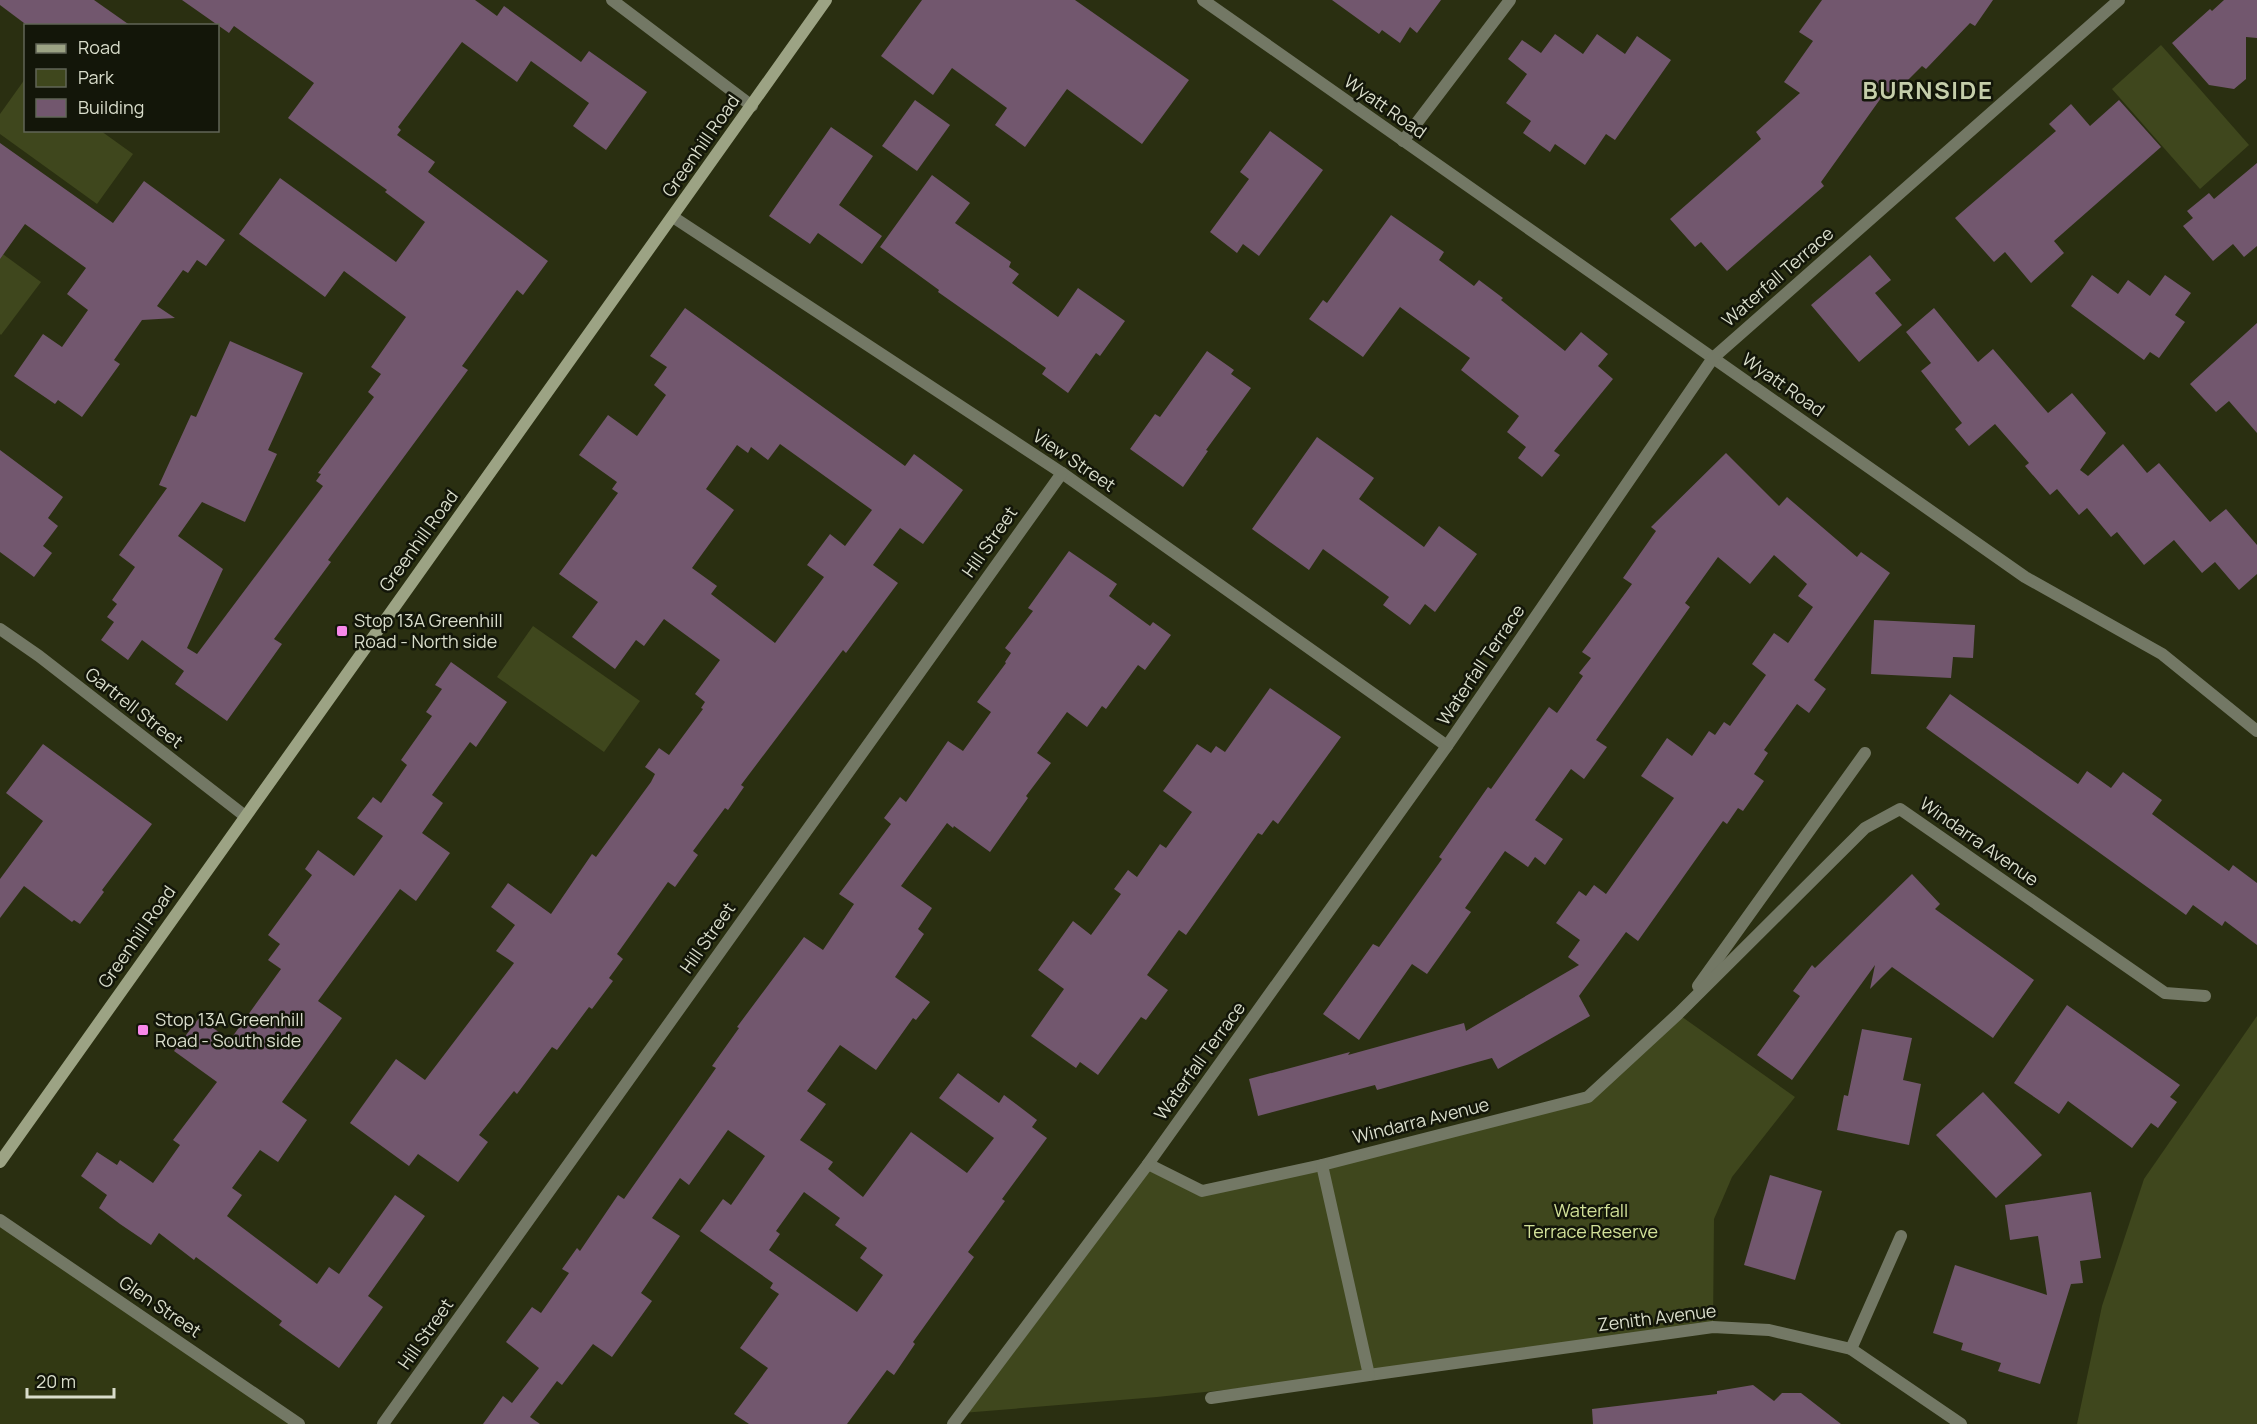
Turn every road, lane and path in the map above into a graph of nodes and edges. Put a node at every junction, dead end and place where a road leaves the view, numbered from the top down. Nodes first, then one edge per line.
1 (612, 0) edge
2 (826, 0) edge
3 (1203, 0) edge
4 (1510, 0) edge
5 (2119, 0) edge
6 (752, 106) junction
7 (1402, 141) junction
8 (673, 217) junction
9 (1713, 358) junction
10 (1062, 472) junction
11 (0, 629) edge
12 (2257, 731) edge
13 (1447, 746) junction
14 (1865, 753) dead end
15 (245, 816) junction
16 (2205, 996) dead end
17 (1678, 1014) junction
18 (0, 1162) edge
19 (1148, 1164) junction
20 (1322, 1165) junction
21 (0, 1220) edge
22 (1901, 1236) dead end
23 (1851, 1349) junction
24 (1369, 1375) junction
25 (1211, 1398) dead end
26 (299, 1424) edge
27 (383, 1424) edge
28 (953, 1424) edge
29 (1961, 1424) edge

1 - 6 street
2 - 6 main road, Greenhill Road
3 - 7 street, Wyatt Road
4 - 7 street
5 - 9 street, Waterfall Terrace
6 - 8 main road, Greenhill Road
7 - 9 street, Wyatt Road
8 - 10 street, View Street
8 - 15 main road, Greenhill Road
9 - 12 street, Wyatt Road
9 - 13 street, Waterfall Terrace
10 - 13 street, View Street
10 - 27 street, Hill Street
11 - 15 street, Gartrell Street
13 - 19 street, Waterfall Terrace
14 - 17 street, Windarra Avenue
15 - 18 main road, Greenhill Road
16 - 17 street, Windarra Avenue
17 - 20 street, Windarra Avenue
19 - 20 street, Windarra Avenue
19 - 28 street, Waterfall Terrace
20 - 24 street
21 - 26 street, Glen Street
22 - 23 street
23 - 24 street, Zenith Avenue
23 - 29 street, Zenith Avenue
24 - 25 street, Zenith Avenue

